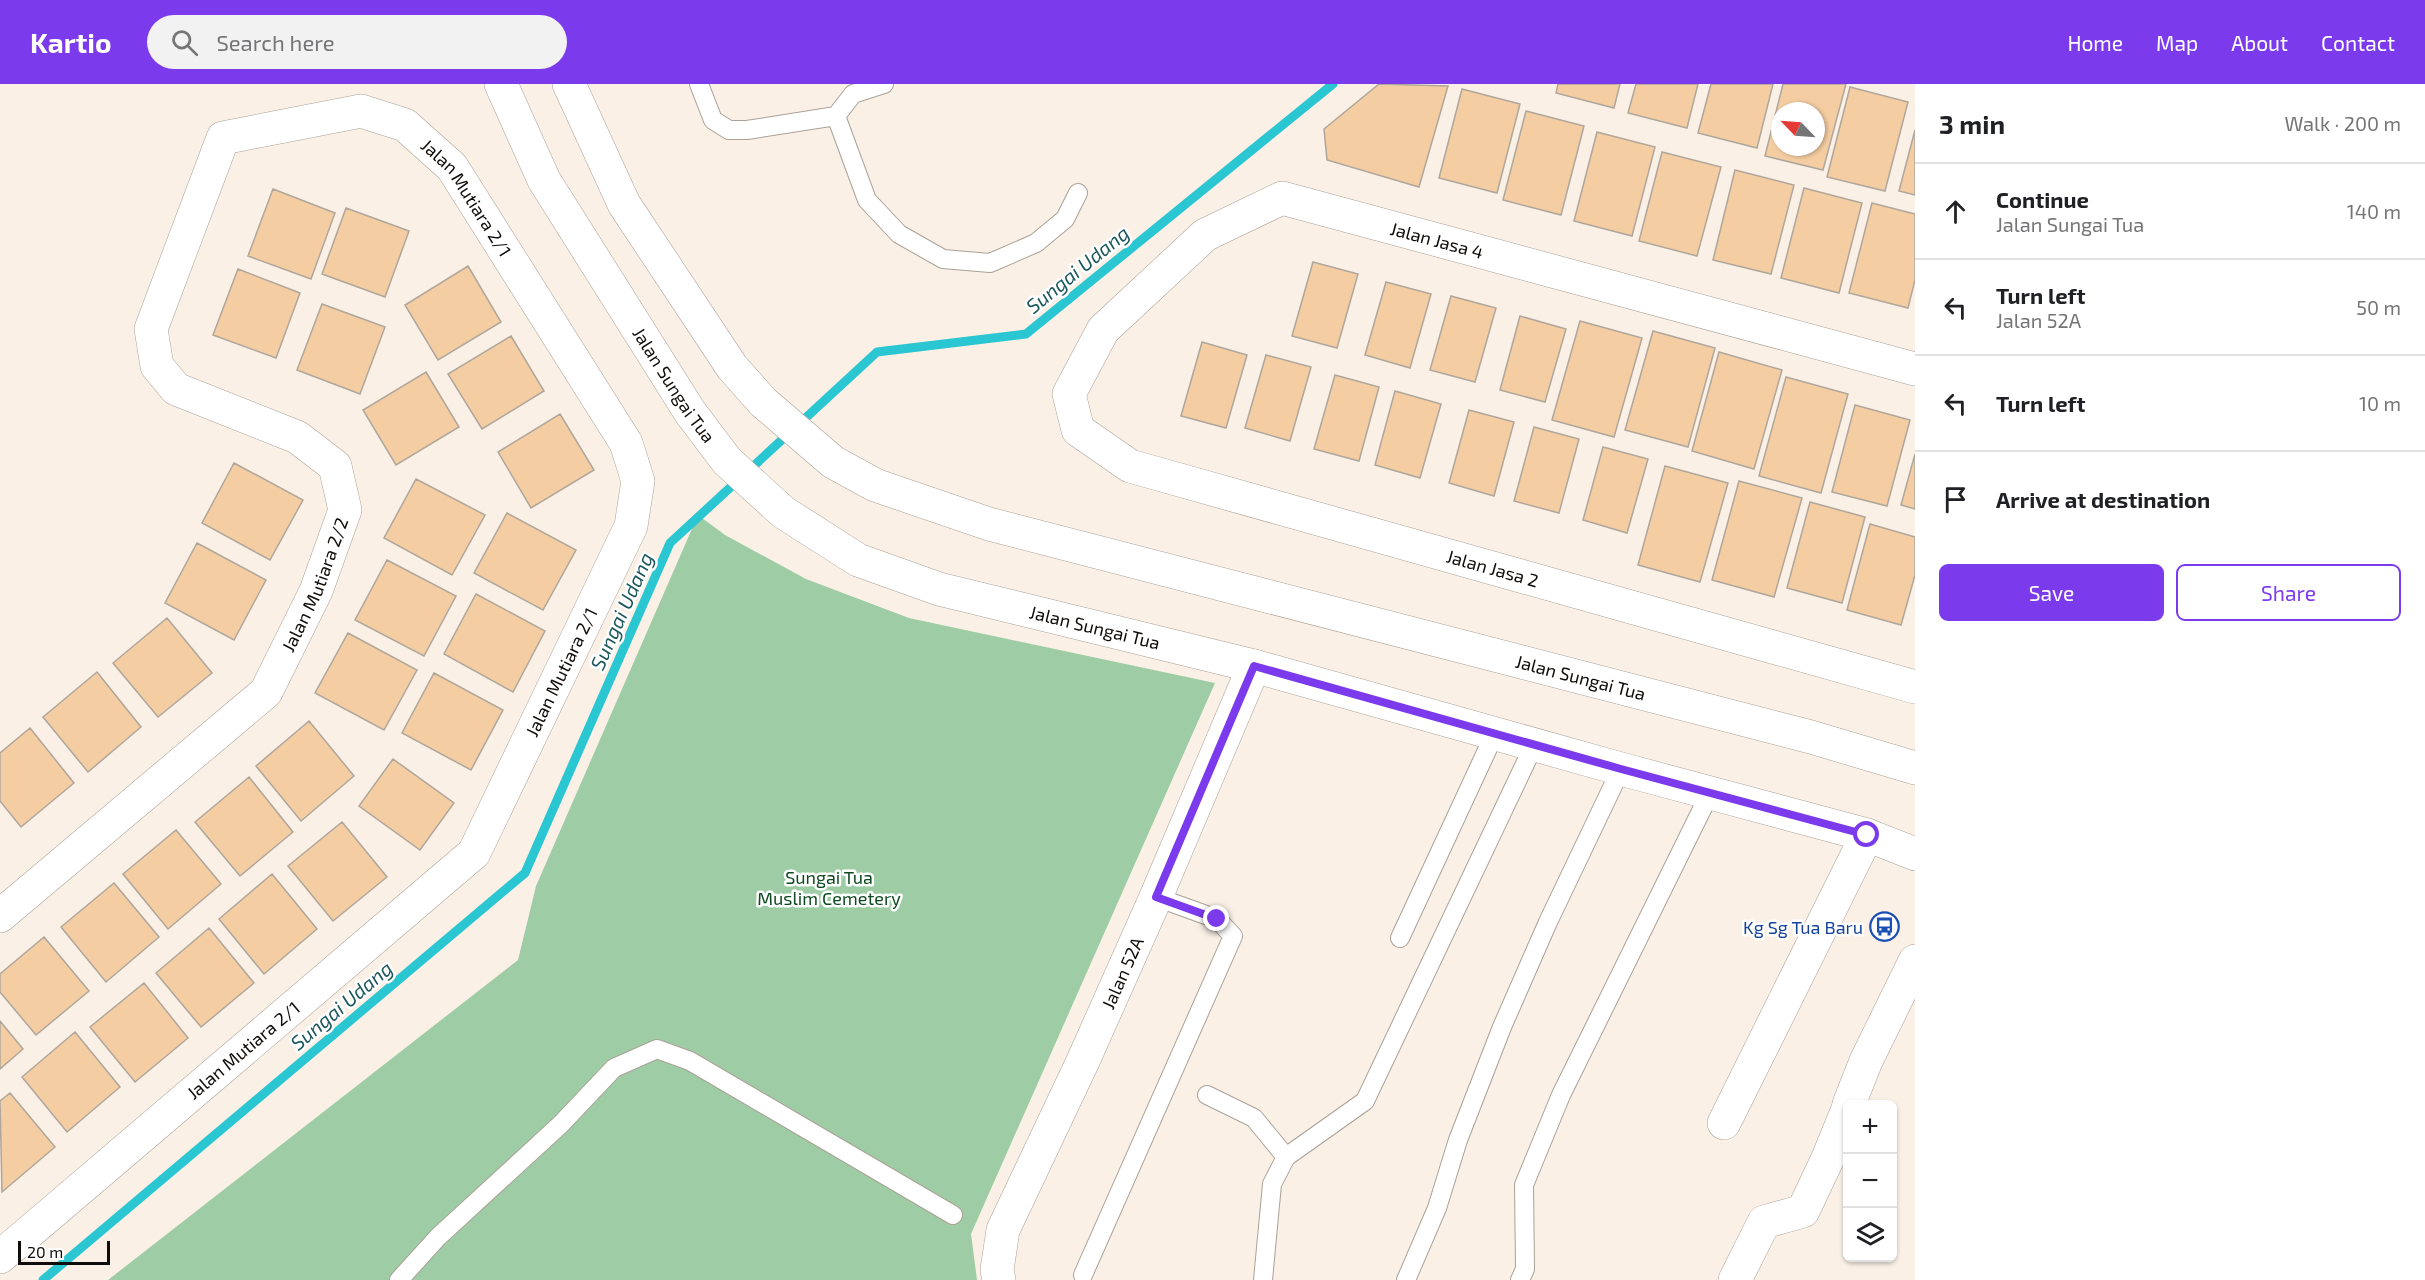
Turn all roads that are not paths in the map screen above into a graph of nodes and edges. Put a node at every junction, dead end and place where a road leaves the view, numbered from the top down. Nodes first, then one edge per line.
1 (501, 84) edge
2 (569, 84) edge
3 (699, 84) edge
4 (884, 84) edge
5 (836, 116) junction
6 (223, 138) joint
7 (1078, 193) dead end
8 (1915, 369) edge
9 (1078, 430) joint
10 (1254, 666) junction
11 (1915, 687) edge
12 (1495, 733) junction
13 (1535, 743) junction
14 (1915, 768) edge
15 (1621, 769) junction
16 (1710, 793) junction
17 (1867, 835) junction
18 (1915, 854) edge
19 (1156, 897) junction
20 (0, 916) edge
21 (1400, 938) dead end
22 (1915, 961) edge
23 (1207, 1095) dead end
24 (1851, 1100) edge
25 (1843, 1121) edge
26 (1724, 1123) dead end
27 (1286, 1157) junction
28 (953, 1215) dead end
29 (0, 1257) edge
30 (1083, 1275) dead end
31 (399, 1280) edge
32 (999, 1280) edge
33 (1263, 1280) edge
34 (1406, 1280) edge
35 (1520, 1280) edge
36 (1735, 1280) edge

1 - 10 street, Jalan Sungai Tua
2 - 14 street, Jalan Sungai Tua
3 - 5 lane
4 - 5 lane
5 - 7 lane
6 - 20 street, Jalan Mutiara 2/2
6 - 29 street, Jalan Mutiara 2/1
8 - 9 street, Jalan Jasa 4
9 - 11 street, Jalan Jasa 2
10 - 12 street, Jalan Sungai Tua
10 - 19 street, Jalan 52A
12 - 13 street, Jalan Sungai Tua
12 - 21 lane
13 - 15 street, Jalan Sungai Tua
13 - 27 lane
15 - 16 street, Jalan Sungai Tua
15 - 34 lane
16 - 17 street, Jalan Sungai Tua
16 - 35 lane
17 - 18 street, Jalan Sungai Tua
17 - 26 street
19 - 30 lane
19 - 32 street, Jalan 52A
22 - 24 street
23 - 27 lane
25 - 36 street
27 - 33 lane
28 - 31 lane

